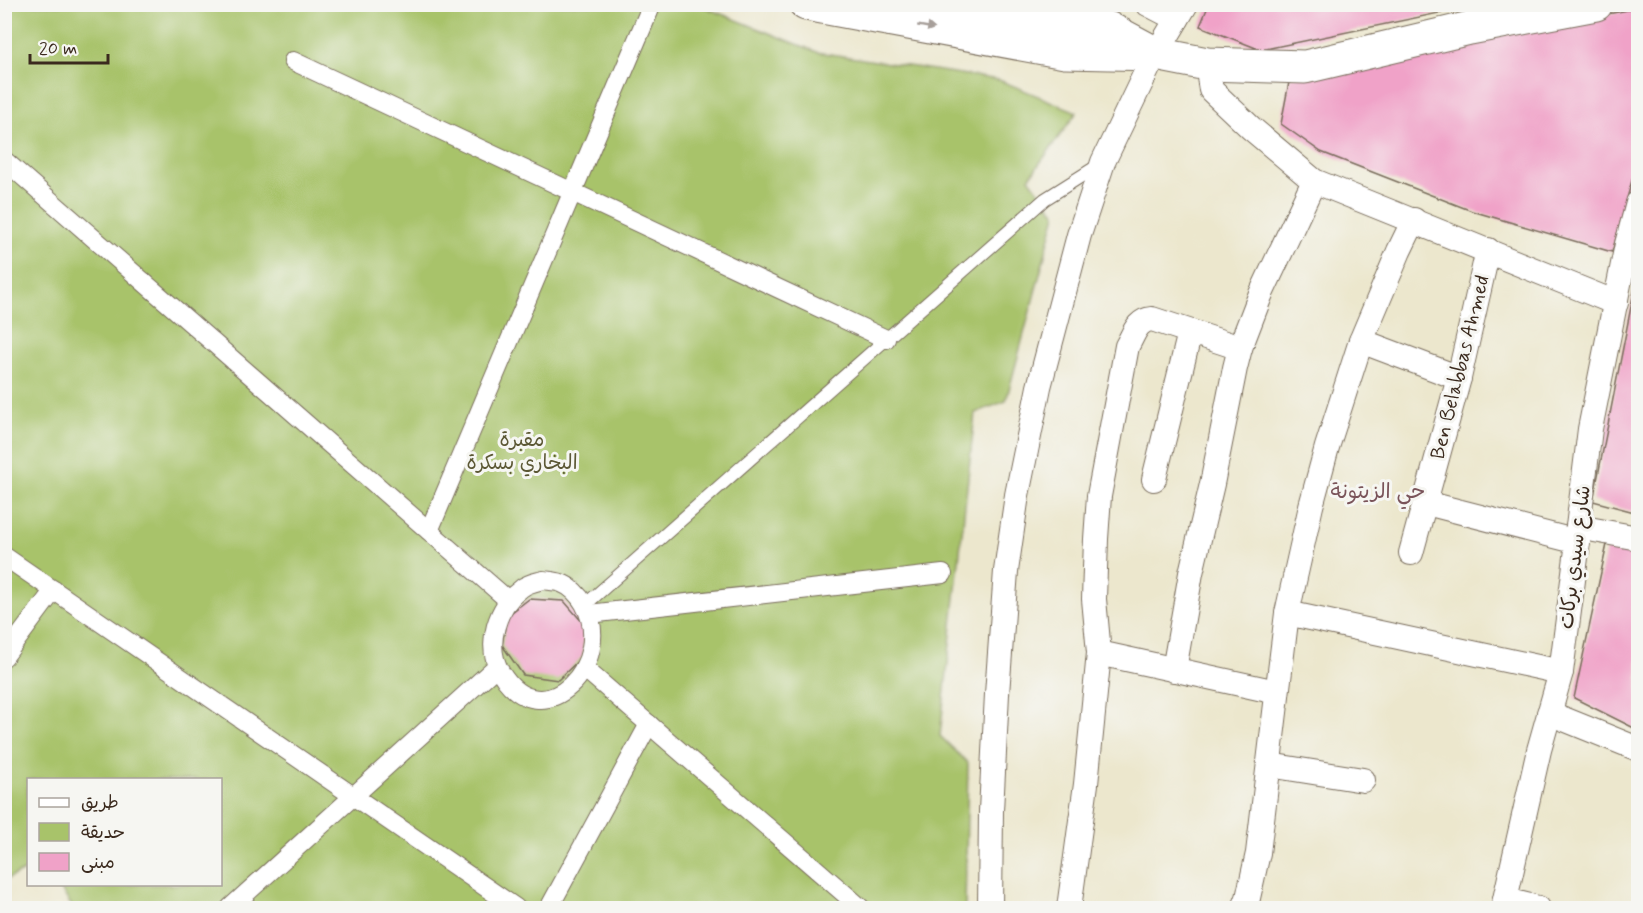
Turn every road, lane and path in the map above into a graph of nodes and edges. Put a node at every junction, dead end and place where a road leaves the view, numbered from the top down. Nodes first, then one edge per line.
1 (806, 4) edge
2 (958, 4) edge
3 (1148, 4) edge
4 (1596, 4) edge
5 (650, 9) dead end
6 (1182, 12) edge
7 (1160, 47) junction
8 (293, 61) dead end
9 (1207, 64) junction
10 (4, 160) edge
11 (1103, 162) junction
12 (1314, 181) junction
13 (573, 192) junction
14 (1638, 203) edge
15 (1414, 220) junction
16 (1634, 236) edge
17 (1488, 250) junction
18 (1616, 303) junction
19 (1190, 332) junction
20 (886, 339) junction
21 (1361, 341) junction
22 (1240, 348) junction
23 (1459, 378) junction
24 (1154, 479) dead end
25 (1426, 503) junction
26 (429, 531) junction
27 (1578, 534) junction
28 (1638, 538) edge
29 (1411, 553) dead end
30 (4, 556) edge
31 (943, 574) dead end
32 (54, 590) junction
33 (508, 600) junction
34 (587, 610) junction
35 (1287, 613) junction
36 (1099, 653) junction
37 (4, 657) edge
38 (497, 666) junction
39 (584, 668) junction
40 (1174, 670) junction
41 (1561, 672) junction
42 (1277, 692) junction
43 (1550, 713) junction
44 (649, 724) junction
45 (1638, 749) edge
46 (1269, 765) junction
47 (1363, 780) dead end
48 (354, 796) junction
49 (1504, 904) edge
50 (230, 909) edge
51 (516, 909) edge
52 (549, 909) edge
53 (861, 909) edge
54 (990, 909) edge
55 (1069, 909) edge
56 (1244, 909) edge
57 (1538, 909) edge

1 -> 7 main road
2 - 7 main road
3 - 6 street
4 - 9 main road
5 - 13 street
6 - 7 street
7 - 9 main road
7 - 11 street
8 - 13 street
9 - 12 street
10 - 26 street
11 - 20 lane
11 - 54 street
12 - 15 street
12 - 22 street
13 - 20 street
13 - 26 street
14 - 16 street, شارع سيدي بركات
15 - 17 street
15 - 21 street
16 - 18 street, شارع سيدي بركات
17 - 18 street
17 - 23 street, Ben Belabbas Ahmed
18 - 27 street, شارع سيدي بركات
19 - 22 street
19 - 24 street
19 - 36 street
20 - 34 lane
21 - 23 street
21 - 35 street
22 - 40 street
23 - 25 street, Ben Belabbas Ahmed
25 - 27 street
25 - 29 street, Ben Belabbas Ahmed
26 - 33 street
27 - 28 street
27 - 41 street, شارع سيدي بركات
30 - 32 street
31 - 34 street
32 - 37 street
32 - 48 street
33 - 34 street
33 - 38 street
34 - 39 street
35 - 41 street
35 - 42 street
36 - 40 street
36 - 55 street
38 - 39 street
38 - 48 street
39 - 44 street
40 - 42 street
41 - 43 street, شارع سيدي بركات
42 - 46 street
43 - 45 street
43 - 49 street, شارع سيدي بركات
44 - 52 street
44 - 53 street
46 - 47 street
46 - 56 street
48 - 50 street
48 - 51 street
49 - 57 street

